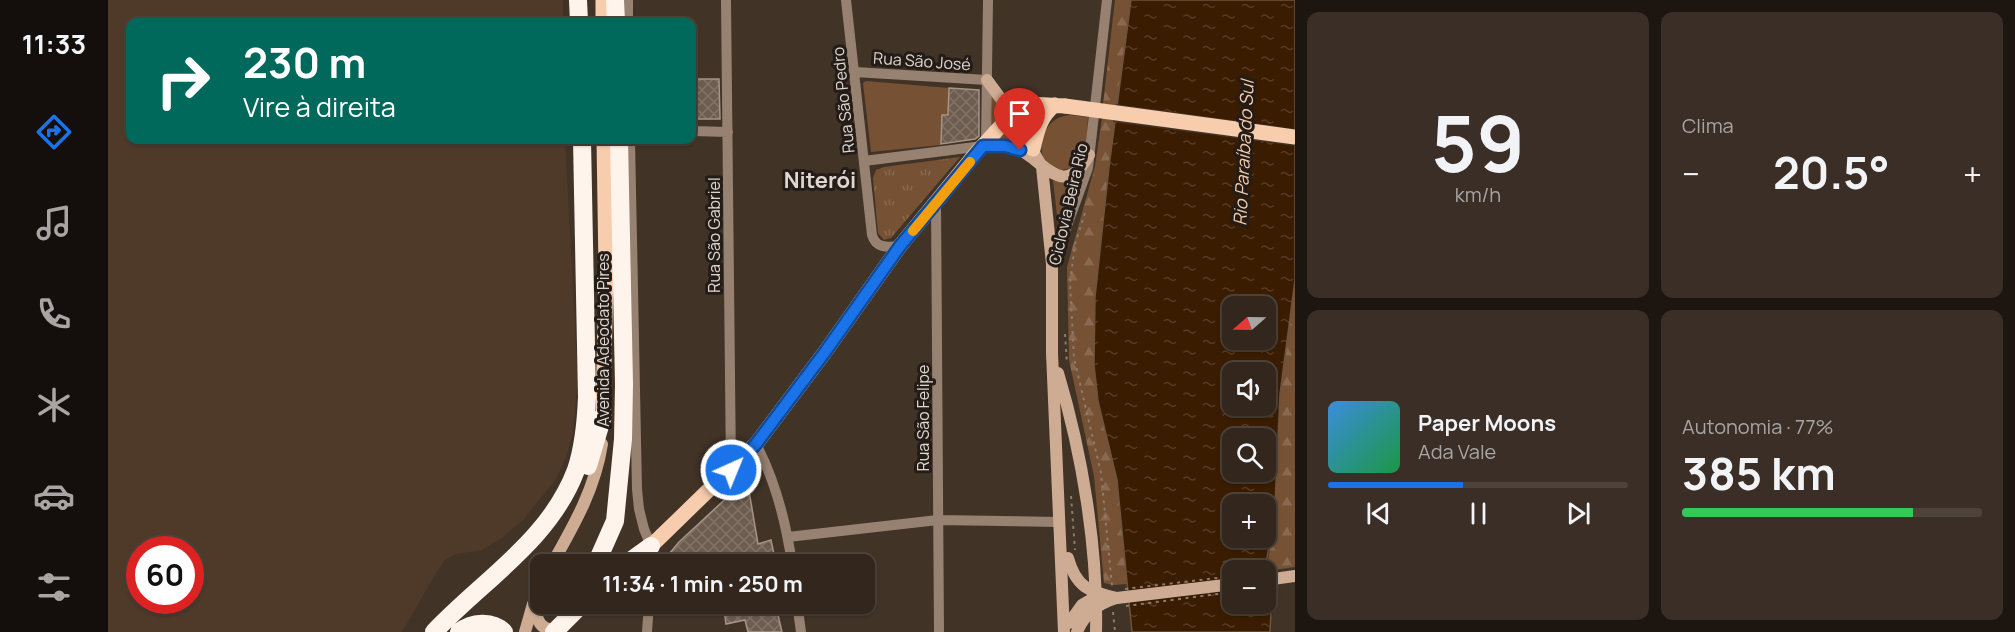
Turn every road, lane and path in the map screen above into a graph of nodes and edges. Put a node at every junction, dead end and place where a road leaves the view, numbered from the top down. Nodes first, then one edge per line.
1 (578, 0) edge
2 (603, 0) edge
3 (615, 0) edge
4 (628, 0) edge
5 (726, 0) edge
6 (846, 0) edge
7 (988, 0) edge
8 (1107, 0) edge
9 (579, 18) edge
10 (603, 18) edge
11 (616, 18) edge
12 (628, 18) edge
13 (855, 72) junction
14 (987, 80) junction
15 (1060, 105) junction
16 (1012, 114) junction
17 (696, 131) edge
18 (728, 132) junction
19 (1295, 137) edge
20 (582, 144) edge
21 (604, 144) edge
22 (619, 144) edge
23 (630, 144) edge
24 (984, 144) junction
25 (1033, 149) junction
26 (1089, 156) junction
27 (864, 162) junction
28 (1042, 167) junction
29 (936, 203) junction
30 (1087, 204) dead end
31 (900, 246) junction
32 (1052, 264) junction
33 (1065, 328) dead end
34 (1052, 353) junction
35 (1067, 364) dead end
36 (603, 416) junction
37 (756, 444) junction
38 (731, 470) junction
39 (1071, 496) dead end
40 (549, 520) junction
41 (938, 520) junction
42 (1060, 527) junction
43 (788, 537) junction
44 (558, 554) edge
45 (601, 554) edge
46 (650, 554) edge
47 (651, 554) edge
48 (791, 554) edge
49 (1072, 556) junction
50 (1295, 576) edge
51 (1222, 578) edge
52 (1276, 579) edge
53 (1222, 585) edge
54 (1222, 593) edge
55 (1114, 598) junction
56 (531, 614) edge
57 (537, 614) edge
58 (568, 614) edge
59 (574, 614) edge
60 (580, 614) edge
61 (648, 614) edge
62 (799, 614) edge
63 (1069, 630) edge
64 (560, 631) edge
65 (434, 632) edge
66 (459, 632) edge
67 (504, 632) edge
68 (525, 632) edge
69 (647, 632) edge
70 (801, 632) edge
71 (939, 632) edge
72 (1096, 632) edge
73 (1114, 632) edge

1 - 9 highway
2 - 10 main road
3 - 11 highway
4 - 12 street
5 - 18 street, Rua São Gabriel
6 - 13 street, Rua São Pedro
7 - 14 street
8 - 26 street
13 - 14 street, Rua São José
13 - 27 street, Rua São Pedro
14 - 16 main road
14 - 24 street
15 - 16 main road
15 - 19 main road, bridge
15 - 25 main road
16 - 24 main road
16 - 25 main road
17 - 18 street
18 - 38 street, Rua São Gabriel
20 - 40 highway
21 - 36 main road
22 - 45 highway, Avenida Adeodato Pires
23 - 46 street
24 - 27 street
24 - 28 main road
24 - 29 main road
25 - 28 main road
26 - 28 main road
26 - 32 street
27 - 31 street, Rua São Pedro
28 - 32 main road
29 - 31 main road
29 - 41 street, Rua São Felipe
30 - 55 path
31 - 37 main road
32 - 34 main road
33 - 35 path
34 - 42 main road
34 - 72 main road
36 - 40 highway
36 - 44 main road
37 - 38 main road
37 - 43 street
38 - 47 main road
39 - 49 path, bridge
40 - 65 highway
41 - 42 street
41 - 43 street
41 - 71 street, Rua São Felipe
42 - 49 main road
42 - 63 main road
43 - 48 street
49 - 55 main road, bridge
50 - 52 main road
51 - 55 path, bridge
53 - 55 main road
54 - 55 path, bridge
55 - 63 main road, bridge
55 - 73 path
56 - 68 main road
57 - 64 main road
58 - 64 highway, bridge
59 - 64 highway, bridge
60 - 64 main road
61 - 69 street
62 - 70 street
66 - 67 highway

